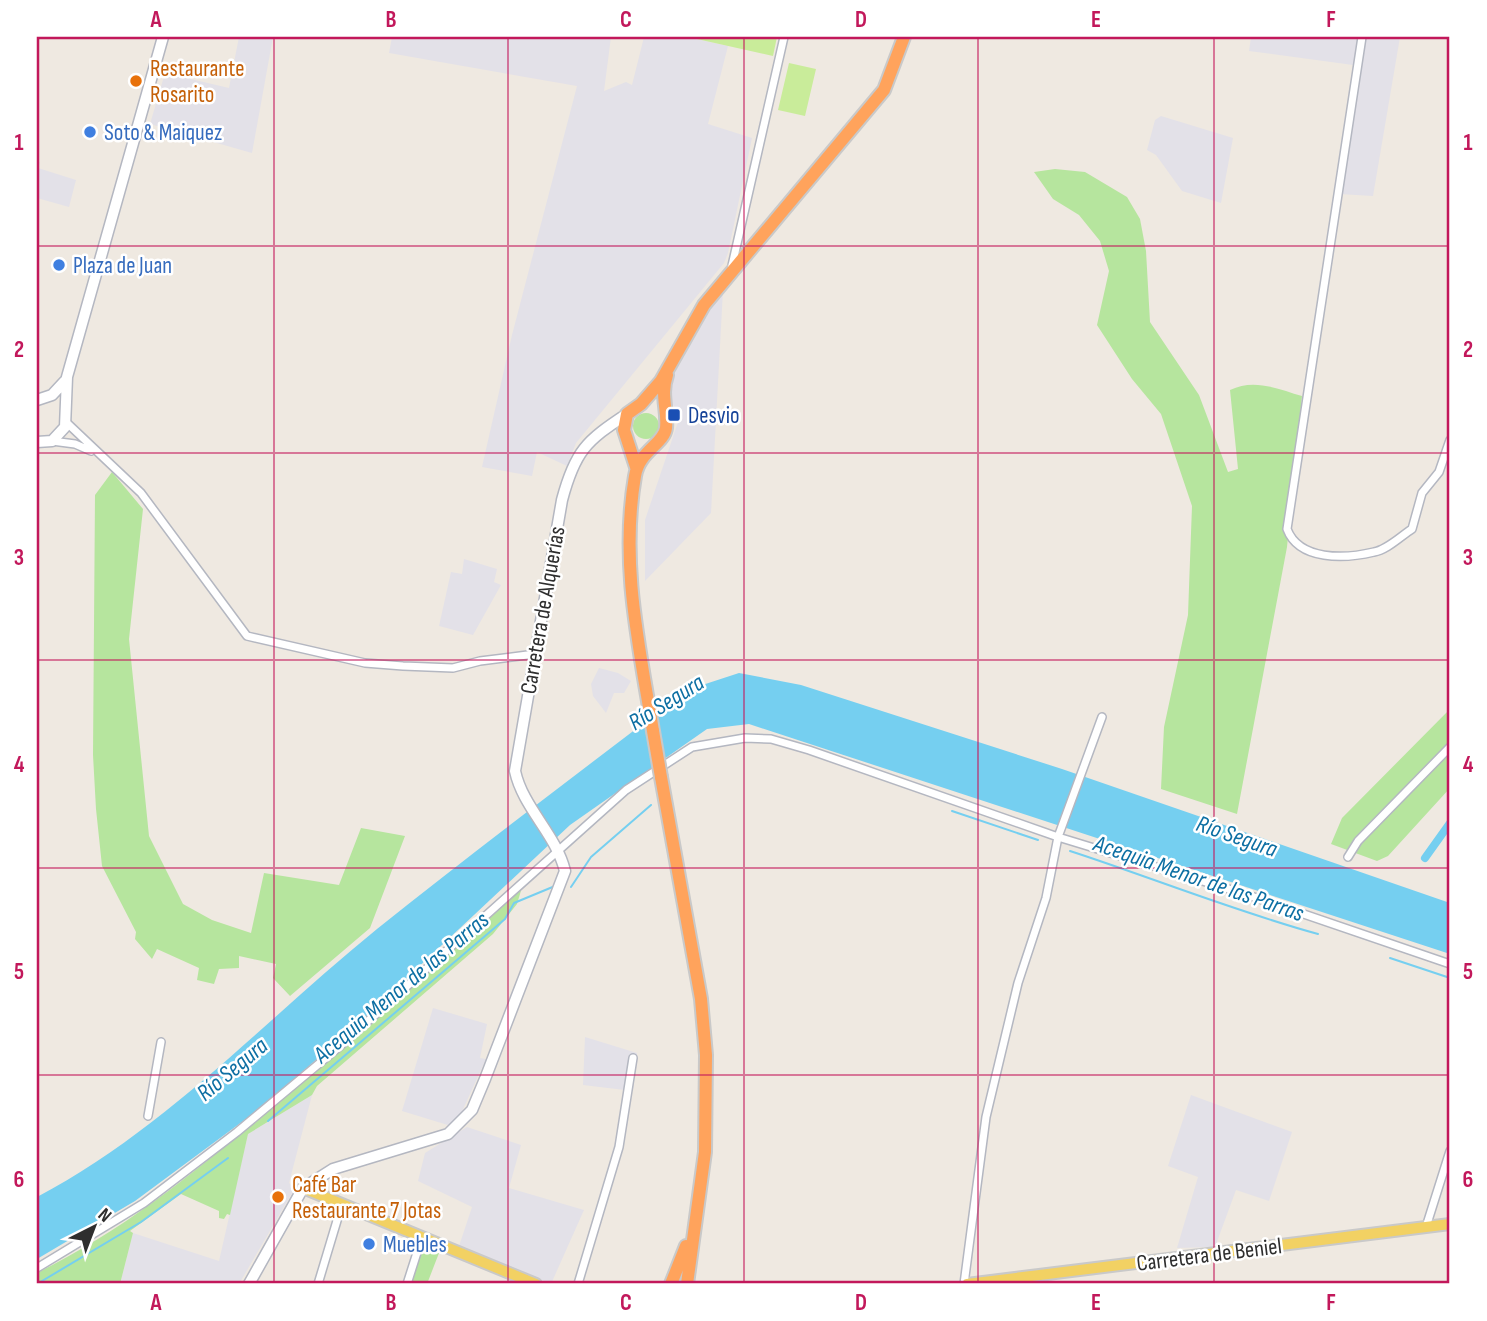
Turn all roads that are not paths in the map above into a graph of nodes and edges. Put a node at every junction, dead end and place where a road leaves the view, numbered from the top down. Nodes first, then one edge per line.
1 (163, 37) edge
2 (784, 37) edge
3 (904, 37) edge
4 (1362, 37) edge
5 (730, 274) junction
6 (672, 362) junction
7 (67, 377) junction
8 (41, 400) edge
9 (641, 404) junction
10 (627, 414) junction
11 (664, 415) junction
12 (64, 417) junction
13 (605, 427) junction
14 (628, 437) junction
15 (1450, 440) edge
16 (52, 441) junction
17 (37, 442) edge
18 (651, 445) junction
19 (110, 462) junction
20 (636, 467) junction
21 (535, 654) junction
22 (1102, 717) dead end
23 (1450, 747) edge
24 (1058, 837) junction
25 (557, 849) junction
26 (1348, 857) dead end
27 (1450, 964) edge
28 (161, 1042) dead end
29 (633, 1058) dead end
30 (148, 1116) dead end
31 (1450, 1151) edge
32 (303, 1188) junction
33 (699, 1202) junction
34 (342, 1204) junction
35 (1450, 1224) edge
36 (1426, 1227) junction
37 (422, 1237) junction
38 (37, 1268) edge
39 (249, 1284) edge
40 (318, 1284) edge
41 (407, 1284) edge
42 (536, 1284) edge
43 (578, 1284) edge
44 (671, 1284) edge
45 (679, 1284) edge
46 (687, 1284) edge
47 (966, 1284) edge

1 - 7 street
2 - 5 street
3 - 5 highway
4 - 15 street
5 - 6 highway
6 - 9 highway
6 - 11 highway
7 - 8 street
7 - 12 street
8 - 12 street
9 - 10 highway
9 - 11 highway
10 - 13 street, Carretera de Alquerías
10 - 14 highway
11 - 18 highway
12 - 16 street
12 - 19 street
13 - 14 street
13 - 21 street, Carretera de Alquerías
14 - 18 highway
14 - 20 highway
16 - 17 street
16 - 19 street
18 - 20 highway
19 - 21 street
20 - 33 highway, bridge
21 - 25 street, Carretera de Alquerías
22 - 24 street
23 - 26 street
24 - 25 street
24 - 27 street
24 - 47 street
25 - 32 street
25 - 38 street
28 - 30 street
29 - 43 street
31 - 36 street
32 - 34 main road
32 - 39 street
33 - 44 highway
33 - 45 highway
33 - 46 highway
34 - 37 main road
34 - 40 street
35 - 36 main road, Carretera de Beniel
36 - 47 main road, Carretera de Beniel
37 - 41 street
37 - 42 main road

